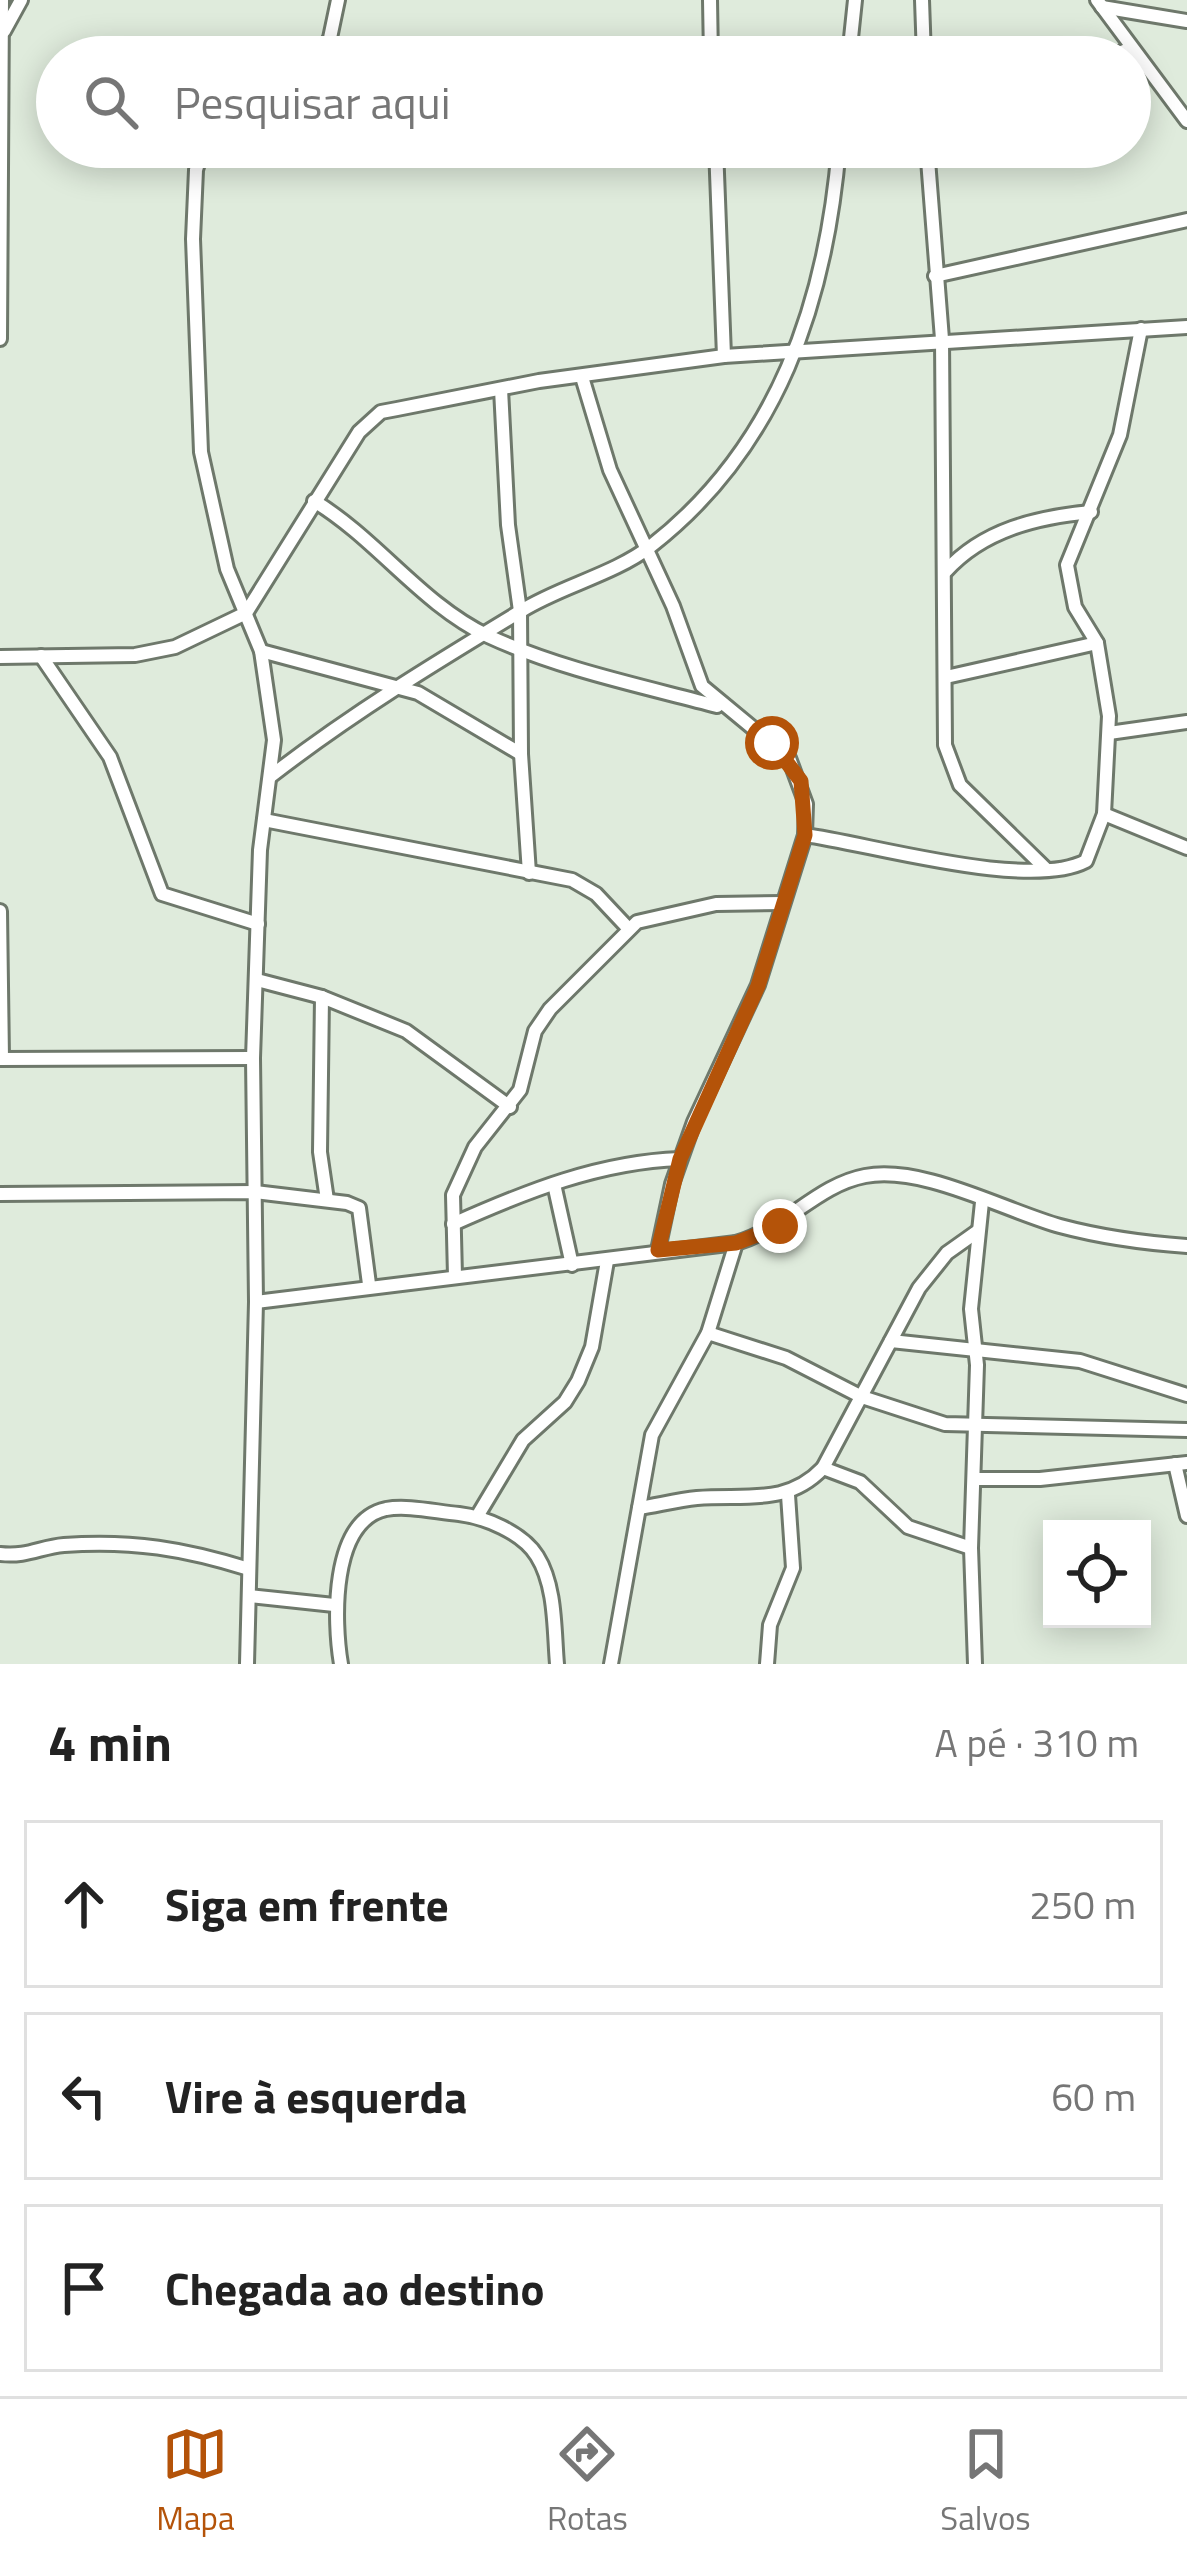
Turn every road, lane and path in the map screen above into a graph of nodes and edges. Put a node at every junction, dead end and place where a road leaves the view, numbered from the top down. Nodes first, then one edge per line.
1 (21, 0) edge
2 (338, 0) edge
3 (710, 0) edge
4 (855, 0) edge
5 (922, 0) edge
6 (1, 3) edge
7 (1099, 3) edge
8 (1187, 21) edge
9 (2, 35) edge
10 (330, 36) edge
11 (711, 36) edge
12 (851, 36) edge
13 (923, 36) edge
14 (1122, 36) edge
15 (1151, 74) edge
16 (1187, 121) edge
17 (1, 139) edge
18 (197, 168) edge
19 (717, 168) edge
20 (836, 168) edge
21 (928, 168) edge
22 (1187, 220) edge
23 (0, 270) edge
24 (935, 276) junction
25 (1187, 327) edge
26 (1142, 329) junction
27 (942, 338) junction
28 (0, 339) edge
29 (798, 355) junction
30 (724, 356) junction
31 (582, 377) junction
32 (501, 389) junction
33 (314, 501) junction
34 (1090, 512) junction
35 (648, 548) junction
36 (946, 572) junction
37 (520, 611) junction
38 (246, 613) junction
39 (487, 635) junction
40 (1096, 643) junction
41 (519, 646) junction
42 (261, 651) junction
43 (40, 656) junction
44 (0, 657) edge
45 (946, 677) junction
46 (394, 686) junction
47 (722, 707) junction
48 (1187, 722) edge
49 (1108, 734) junction
50 (520, 754) junction
51 (271, 776) junction
52 (1104, 814) junction
53 (264, 820) junction
54 (805, 835) junction
55 (1187, 848) edge
56 (1047, 870) junction
57 (529, 873) junction
58 (783, 903) junction
59 (0, 911) edge
60 (258, 924) junction
61 (627, 927) junction
62 (0, 928) edge
63 (257, 980) junction
64 (322, 997) junction
65 (254, 1058) junction
66 (1, 1059) edge
67 (510, 1107) junction
68 (680, 1159) junction
69 (554, 1184) junction
70 (255, 1192) junction
71 (0, 1194) edge
72 (327, 1200) junction
73 (982, 1202) junction
74 (453, 1224) junction
75 (978, 1231) junction
76 (736, 1243) junction
77 (1187, 1246) edge
78 (658, 1250) junction
79 (607, 1261) junction
80 (572, 1264) junction
81 (455, 1276) junction
82 (369, 1284) junction
83 (256, 1301) junction
84 (708, 1333) junction
85 (891, 1341) junction
86 (975, 1349) junction
87 (1187, 1395) edge
88 (862, 1397) junction
89 (977, 1427) junction
90 (1187, 1430) edge
91 (1181, 1463) edge
92 (824, 1468) junction
93 (974, 1479) junction
94 (788, 1495) junction
95 (639, 1508) junction
96 (478, 1515) junction
97 (1187, 1516) edge
98 (971, 1548) junction
99 (0, 1554) edge
100 (249, 1569) junction
101 (248, 1597) junction
102 (334, 1605) junction
103 (247, 1664) edge
104 (340, 1664) edge
105 (556, 1664) edge
106 (611, 1664) edge
107 (767, 1664) edge
108 (975, 1664) edge

1 - 9 street
2 - 10 street
3 - 11 street
4 - 12 street
5 - 13 street
6 - 9 street
7 - 8 street
7 - 14 street
9 - 17 street
15 - 16 street
17 - 23 street
18 - 38 street
19 - 30 street
20 - 29 street
21 - 24 street
22 - 24 street
23 - 28 street
24 - 27 street
25 - 26 street
26 - 27 street
26 - 34 street
27 - 29 street
27 - 36 street
29 - 30 street
29 - 35 street
30 - 31 street
31 - 32 street
31 - 35 street
32 - 33 street
32 - 37 street
33 - 38 street
33 - 39 street
34 - 36 street
34 - 40 street
35 - 37 street
35 - 47 street
36 - 45 street
37 - 39 street
37 - 41 street
38 - 42 street
38 - 43 street
39 - 41 street
39 - 46 street
40 - 45 street
40 - 49 street
41 - 47 street
41 - 50 street
42 - 46 street
42 - 51 street
43 - 44 street
43 - 60 street
45 - 56 street
46 - 50 street
46 - 51 street
47 - 54 street
48 - 49 street
49 - 52 street
50 - 57 street
51 - 53 street
52 - 55 street
52 - 56 street
53 - 57 street
53 - 60 street
54 - 56 street
54 - 58 street
57 - 61 street
58 - 61 street
58 - 68 street
59 - 62 street
60 - 63 street
61 - 67 street
62 - 66 street
63 - 64 street
63 - 65 street
64 - 67 street
64 - 72 street
65 - 66 street
65 - 70 street
67 - 74 street
68 - 69 street
68 - 78 street
69 - 74 street
69 - 80 street
70 - 71 street
70 - 72 street
70 - 83 street
72 - 82 street
73 - 75 street
73 - 76 street
73 - 77 street
74 - 81 street
75 - 85 street
75 - 86 street
76 - 78 street
76 - 84 street
78 - 79 street
79 - 80 street
79 - 96 street
80 - 81 street
81 - 82 street
82 - 83 street
83 - 100 street
84 - 88 street
84 - 95 street
85 - 86 street
85 - 88 street
86 - 87 street
86 - 89 street
88 - 89 street
88 - 92 street
89 - 90 street
89 - 93 street
91 - 93 street
91 - 97 street
92 - 94 street
92 - 98 street
93 - 98 street
94 - 95 street
94 - 107 street
95 - 106 street
96 - 102 street
96 - 105 street
98 - 108 street
99 - 100 street
100 - 101 street
101 - 102 street
101 - 103 street
102 - 104 street

